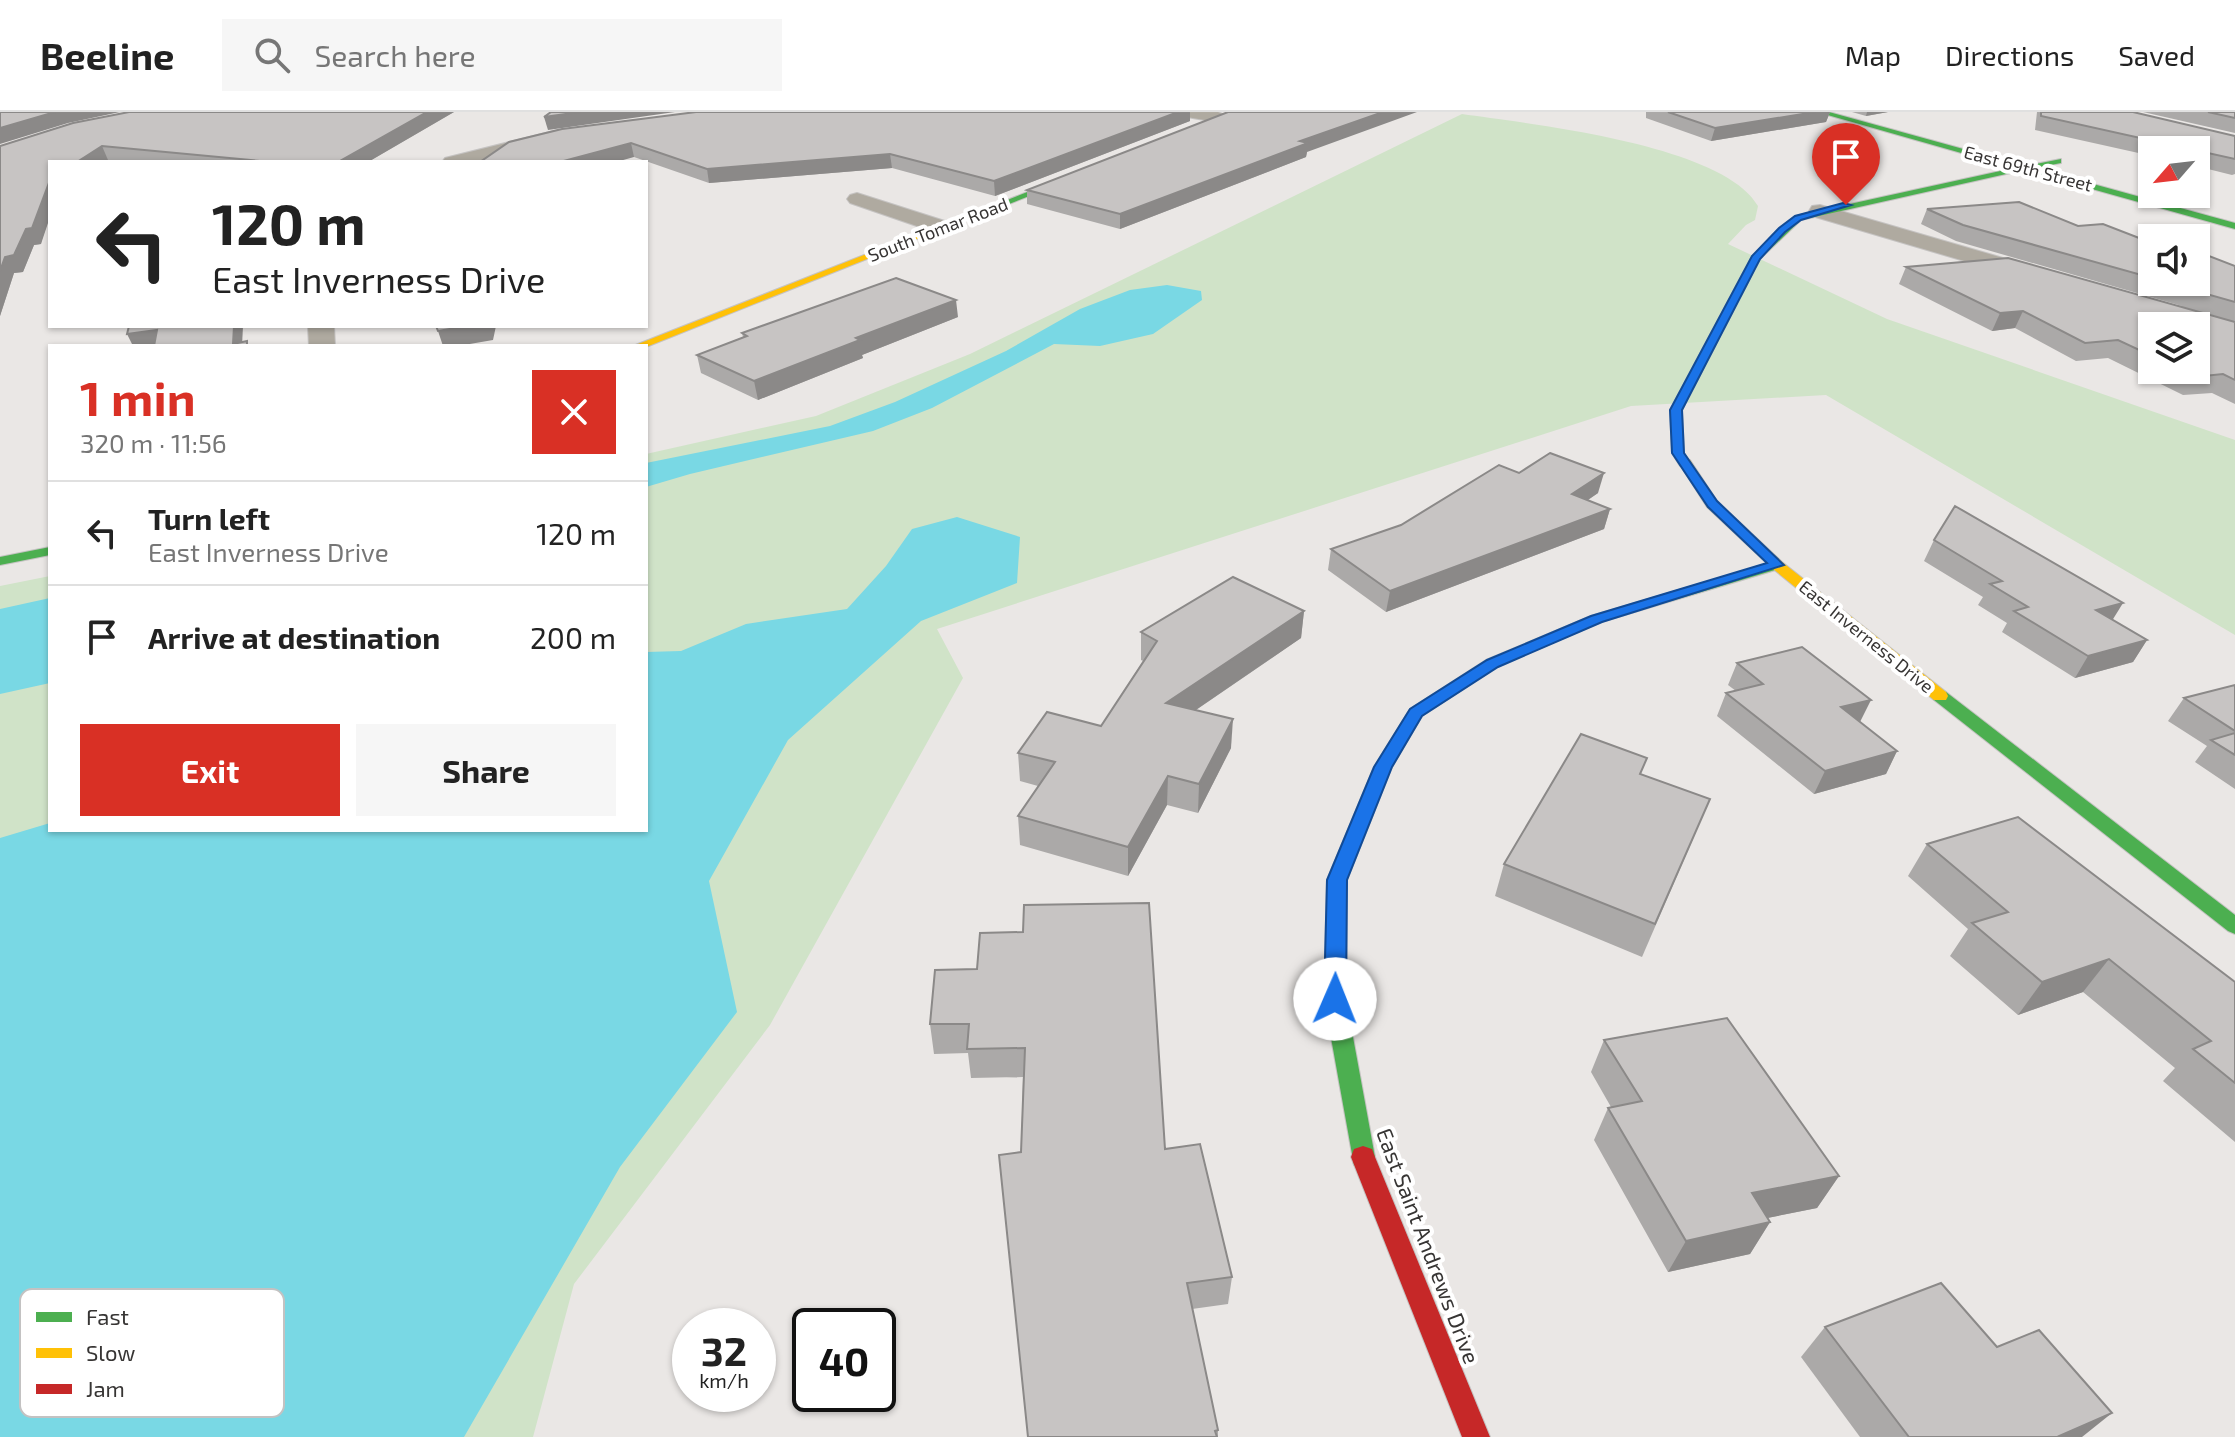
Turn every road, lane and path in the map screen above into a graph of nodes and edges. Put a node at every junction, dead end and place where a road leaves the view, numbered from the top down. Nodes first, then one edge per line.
1 (1821, 112) edge
2 (1875, 112) edge
3 (1229, 115) edge
4 (1190, 121) edge
5 (579, 132) edge
6 (459, 160) edge
7 (2058, 161) junction
8 (1104, 164) edge
9 (2023, 168) junction
10 (2138, 182) edge
11 (857, 199) dead end
12 (2210, 201) edge
13 (2235, 208) edge
14 (1809, 215) junction
15 (2235, 226) edge
16 (943, 228) junction
17 (2060, 290) edge
18 (643, 344) edge
19 (48, 551) edge
20 (0, 561) edge
21 (1777, 565) junction
22 (2235, 926) edge
23 (1476, 1437) edge

1 - 9 street, East 69th Street
2 - 7 street, East 69th Street
3 - 4 street
5 - 6 street
7 - 9 street
7 - 10 street, East 69th Street
8 - 16 street, South Tomar Road
9 - 14 street
9 - 15 street, East 69th Street
11 - 16 street
12 - 13 street
14 - 17 street
14 - 21 street, East Inverness Drive
16 - 18 street, South Tomar Road
19 - 20 street
21 - 22 street, East Inverness Drive
21 - 23 street, East Saint Andrews Drive

